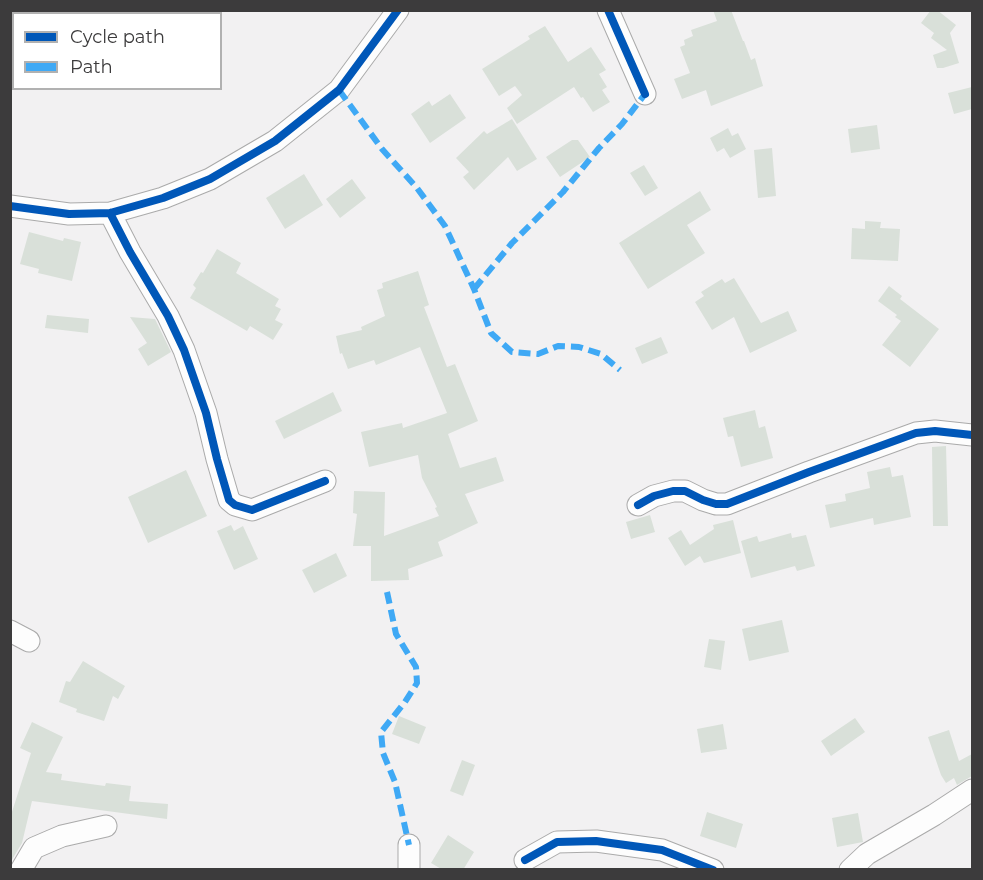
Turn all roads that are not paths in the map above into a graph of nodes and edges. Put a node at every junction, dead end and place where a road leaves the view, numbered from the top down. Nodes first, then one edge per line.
1 (398, 10) edge
2 (608, 10) edge
3 (645, 94) dead end
4 (10, 206) edge
5 (110, 213) junction
6 (972, 435) edge
7 (325, 481) dead end
8 (638, 505) dead end
9 (972, 790) edge
10 (106, 826) dead end
11 (410, 845) dead end
12 (525, 860) dead end
13 (21, 870) edge
14 (409, 870) edge
15 (713, 870) edge
16 (850, 870) edge

1 - 5 street
2 - 3 street
4 - 5 street
5 - 7 street
6 - 8 street
9 - 16 street
10 - 13 street
11 - 14 street
12 - 15 street

